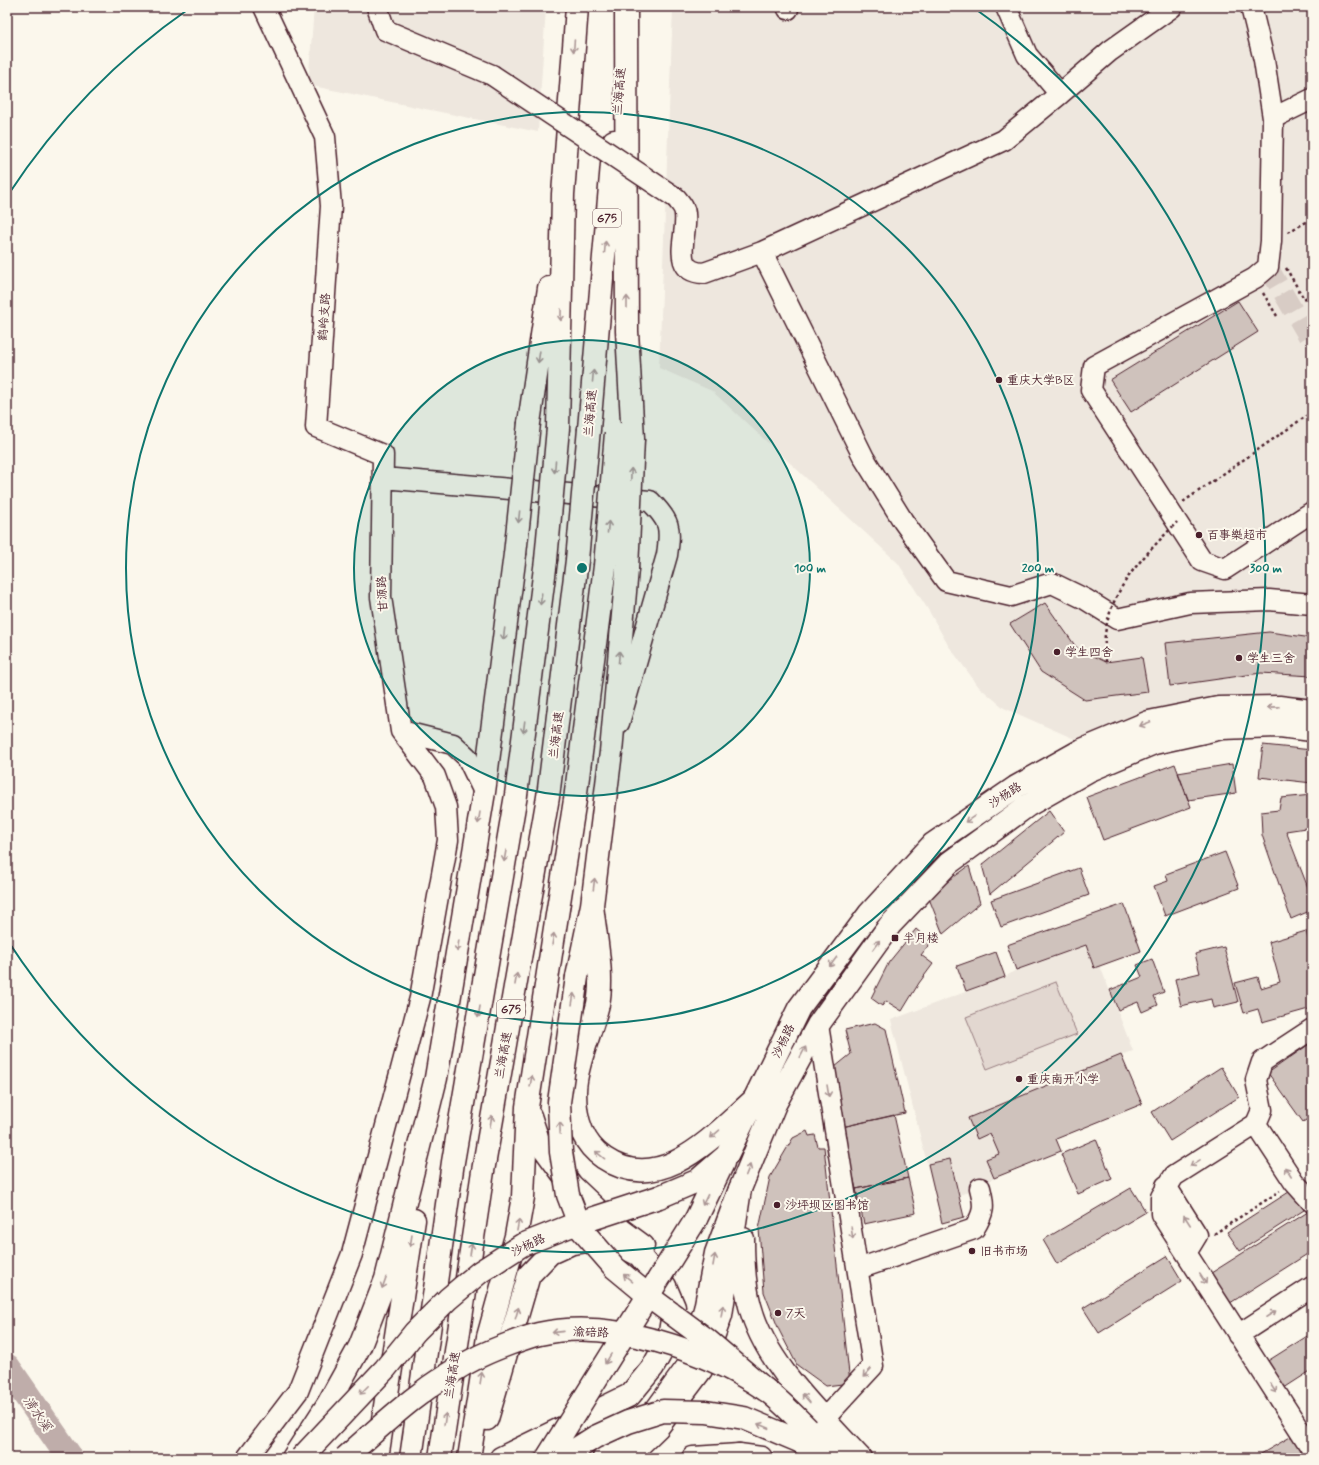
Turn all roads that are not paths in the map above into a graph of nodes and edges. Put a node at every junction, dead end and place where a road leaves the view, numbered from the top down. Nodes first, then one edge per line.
1 (264, 7) edge
2 (378, 7) edge
3 (577, 7) edge
4 (626, 7) edge
5 (1006, 7) edge
6 (1172, 7) edge
7 (1251, 7) edge
8 (1060, 94) junction
9 (1312, 99) edge
10 (1273, 118) junction
11 (563, 194) junction
12 (762, 252) junction
13 (624, 436) junction
14 (383, 455) joint
15 (383, 478) junction
16 (1312, 512) edge
17 (1312, 604) edge
18 (1312, 710) edge
19 (1312, 730) edge
20 (401, 731) junction
21 (611, 752) junction
22 (484, 792) junction
23 (592, 905) junction
24 (818, 1025) junction
25 (1312, 1029) edge
26 (436, 1078) junction
27 (755, 1099) junction
28 (527, 1107) junction
29 (1256, 1124) junction
30 (727, 1155) junction
31 (980, 1188) dead end
32 (740, 1189) junction
33 (1312, 1202) edge
34 (858, 1268) junction
35 (1312, 1288) edge
36 (1238, 1335) junction
37 (767, 1391) junction
38 (632, 1400) junction
39 (811, 1430) junction
40 (1312, 1449) edge
41 (732, 1456) edge
42 (247, 1458) edge
43 (293, 1458) edge
44 (301, 1458) edge
45 (345, 1458) edge
46 (377, 1458) edge
47 (411, 1458) edge
48 (440, 1458) edge
49 (469, 1458) edge
50 (476, 1458) edge
51 (501, 1458) edge
52 (530, 1458) edge
53 (547, 1458) edge
54 (562, 1458) edge
55 (604, 1458) edge
56 (626, 1458) edge
57 (693, 1458) edge
58 (761, 1458) edge
59 (824, 1458) edge
60 (837, 1458) edge
61 (860, 1458) edge

1 - 14 street, 鹤岭支路
2 - 12 street, bridge
3 -> 11 main road, G75
13 -> 4 main road
48 -> 4 main road, 兰海高速 / G75, bridge
5 - 8 street
6 - 8 street
7 - 10 street
8 - 12 street
9 - 10 street
10 - 16 street
11 -> 22 main road, bridge
11 -> 47 main road, G75, bridge
12 - 17 street
21 -> 13 main road, bridge
28 -> 13 main road, bridge
14 - 15 street, 甘源路
15 - 20 street, 甘源路
15 - 21 street
18 -> 27 main road, 沙杨路
24 -> 19 main road, 沙杨路
20 - 22 street
20 - 42 street
23 -> 21 main road
22 -> 26 main road
27 -> 23 main road
37 -> 23 main road, bridge
32 -> 24 main road, 沙杨路
24 -> 34 street
25 - 29 street
26 -> 43 main road
26 -> 46 main road
27 - 30 main road, 沙杨路
28 - 38 main road
49 -> 28 main road
33 -> 29 street
29 -> 36 street
30 -> 44 main road, 沙杨路, bridge
30 -> 53 main road, bridge
31 - 34 street
39 -> 32 main road
55 -> 32 main road
56 -> 32 main road, 沙杨路
34 -> 39 street
36 -> 35 street
36 -> 40 street
37 - 39 main road, 渝碚路, bridge
37 -> 45 main road, 渝碚路, bridge
50 -> 38 main road
38 - 51 main road, bridge
38 - 52 main road, bridge
39 -> 54 main road, bridge
39 - 59 main road
39 - 60 main road, 渝碚路
39 - 61 main road
41 - 57 main road
41 - 58 main road

